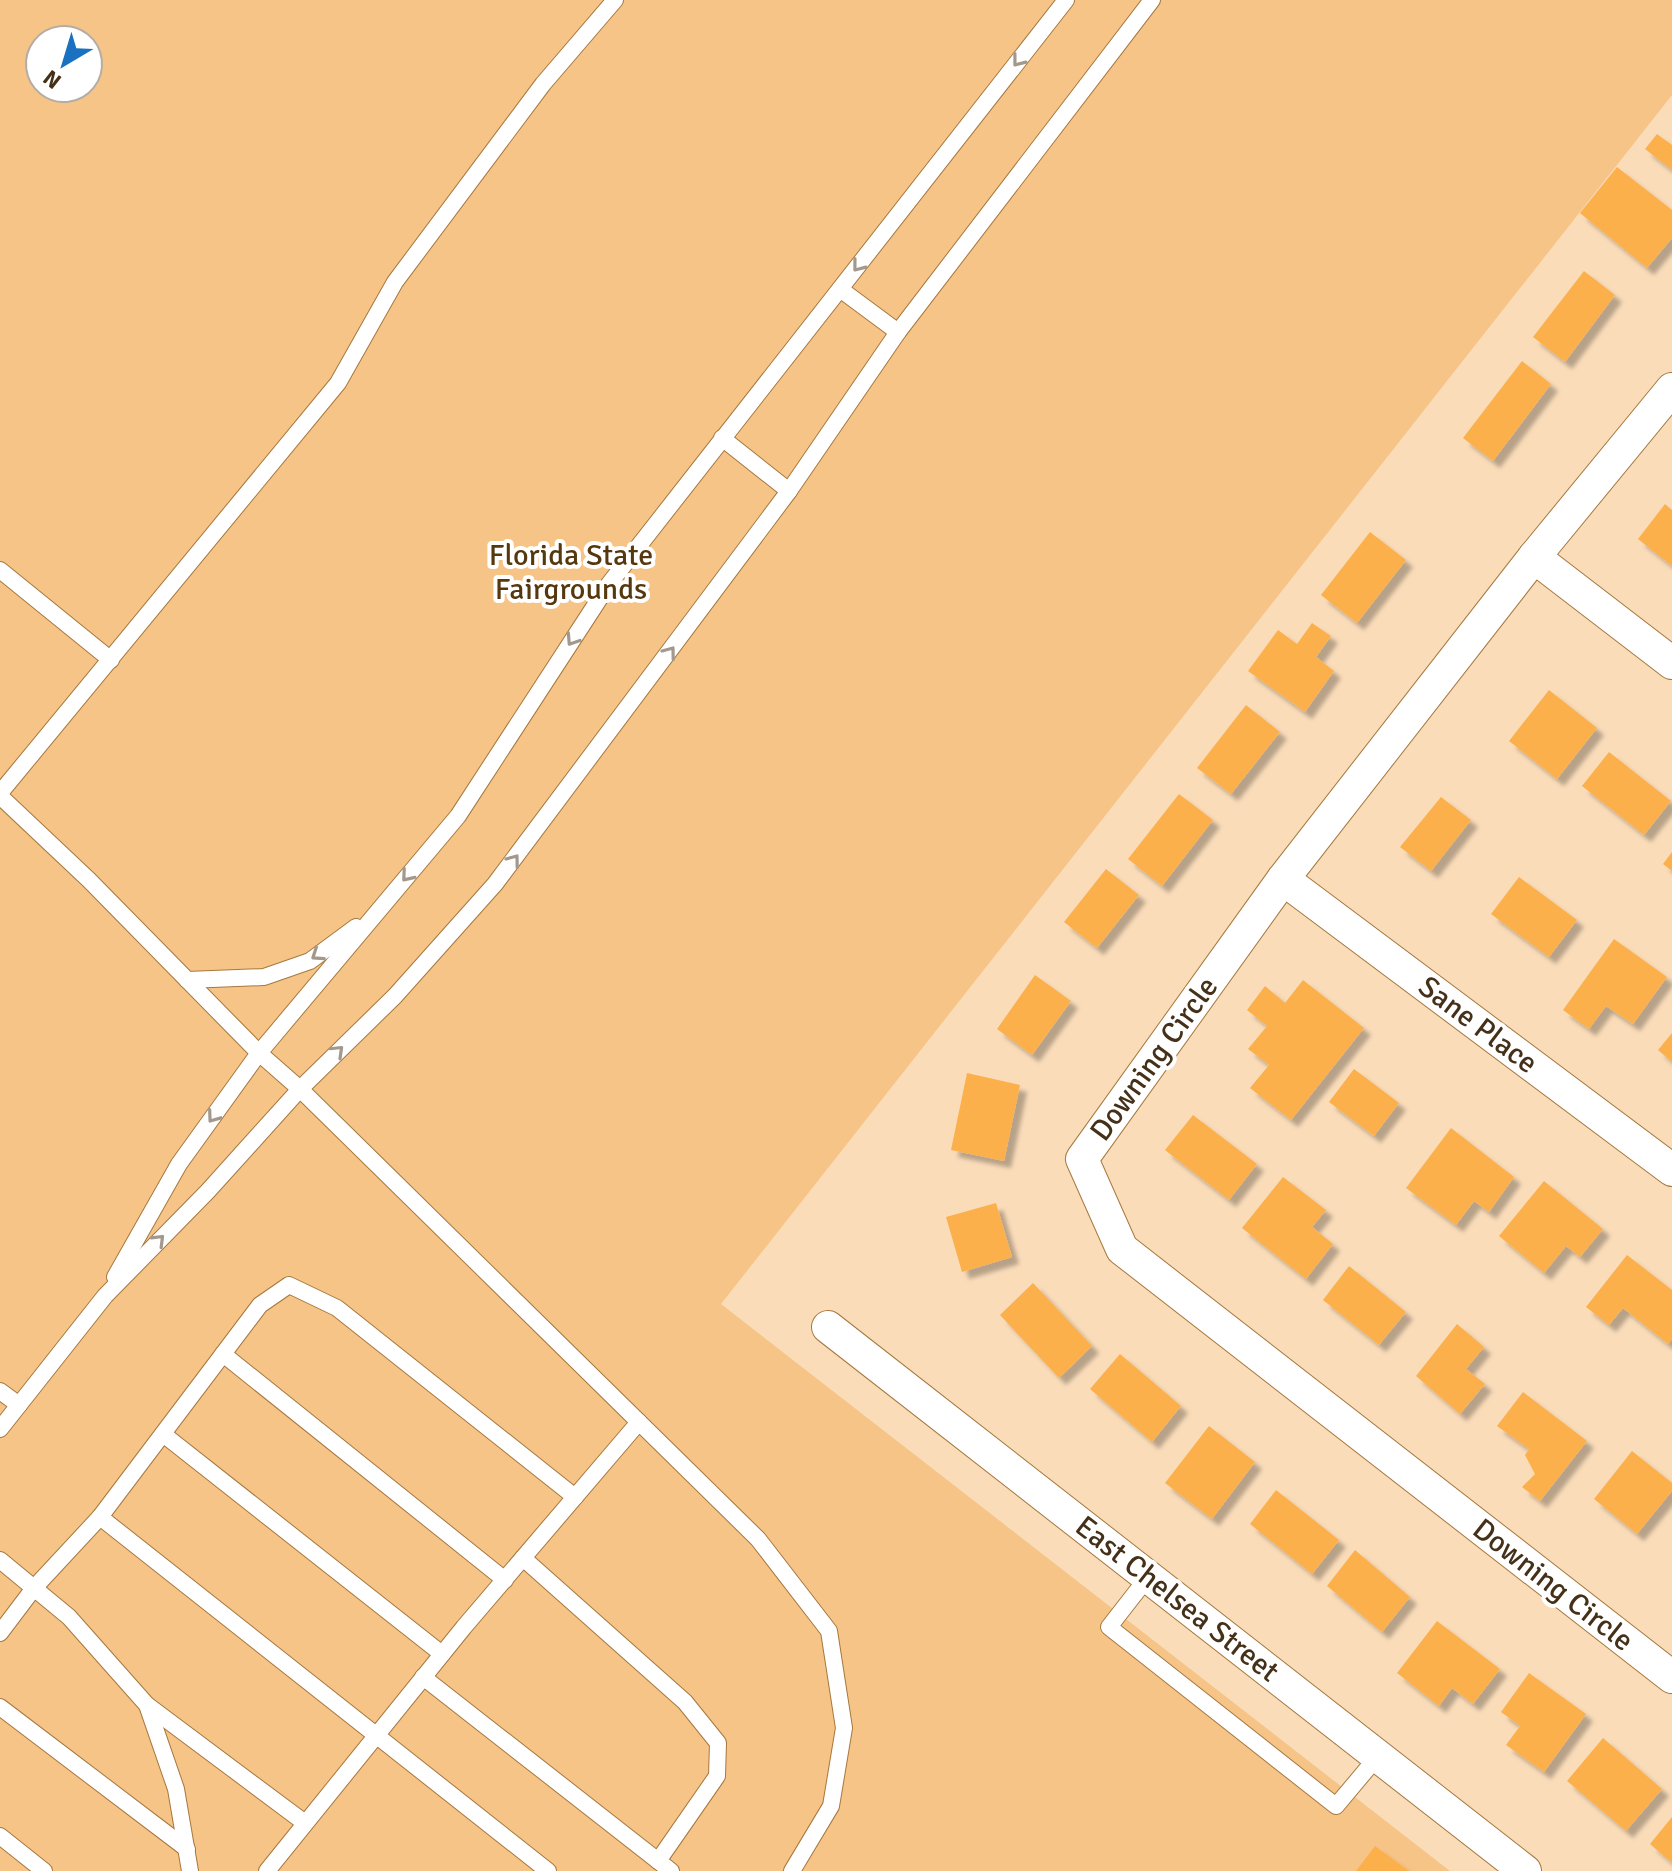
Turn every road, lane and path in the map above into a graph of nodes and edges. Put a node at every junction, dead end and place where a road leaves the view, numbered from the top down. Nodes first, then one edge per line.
1 (615, 0) edge
2 (1066, 0) edge
3 (1152, 0) edge
4 (840, 289) junction
5 (898, 332) junction
6 (1672, 389) edge
7 (722, 438) junction
8 (789, 491) junction
9 (1534, 557) junction
10 (0, 570) edge
11 (111, 660) junction
12 (1672, 663) edge
13 (0, 794) edge
14 (1283, 879) junction
15 (379, 909) junction
16 (187, 980) junction
17 (259, 1053) junction
18 (300, 1089) junction
19 (1672, 1170) edge
20 (105, 1296) junction
21 (828, 1327) dead end
22 (223, 1354) junction
23 (0, 1391) edge
24 (19, 1405) junction
25 (639, 1422) junction
26 (0, 1429) edge
27 (163, 1434) junction
28 (575, 1497) junction
29 (100, 1517) junction
30 (523, 1558) junction
31 (0, 1560) edge
32 (1148, 1577) junction
33 (505, 1580) junction
34 (34, 1588) junction
35 (0, 1633) edge
36 (442, 1654) junction
37 (423, 1677) junction
38 (1672, 1677) edge
39 (147, 1705) junction
40 (0, 1707) edge
41 (377, 1735) junction
42 (1378, 1756) junction
43 (305, 1823) junction
44 (0, 1836) edge
45 (187, 1849) junction
46 (664, 1866) edge
47 (44, 1871) edge
48 (190, 1871) edge
49 (267, 1871) edge
50 (548, 1871) edge
51 (792, 1871) edge
52 (1525, 1871) edge

1 - 11 lane
2 -> 4 lane
3 - 5 lane
4 - 5 lane
4 - 7 lane
5 - 8 lane
6 - 9 street, Downing Circle
7 - 8 lane
7 -> 15 lane
18 -> 8 lane
9 - 12 street
9 - 14 street, Downing Circle
10 - 11 lane
11 - 13 lane
13 - 16 lane
14 - 19 street, Sane Place
14 - 38 street, Downing Circle
15 -> 16 lane
15 - 17 lane
16 - 17 lane
17 - 18 lane
17 -> 20 lane
20 -> 18 lane
18 - 25 lane
20 - 24 lane
21 - 32 street, East Chelsea Street
22 - 27 lane
22 - 28 lane
22 - 33 lane
23 - 24 lane
24 - 26 lane
25 - 28 lane
25 - 51 lane
27 - 29 lane
27 - 36 lane
28 - 30 lane
29 - 34 lane
29 - 41 lane
30 - 33 lane
30 - 46 lane
31 - 34 lane
32 - 42 street, East Chelsea Street
32 - 42 lane
33 - 36 lane
34 - 35 lane
34 - 39 lane
36 - 37 lane
37 - 41 lane
37 - 46 lane
39 - 43 lane
39 - 45 lane
40 - 45 lane
41 - 43 lane
41 - 50 lane
42 - 52 street, East Chelsea Street
43 - 49 lane
44 - 47 lane
45 - 48 lane

